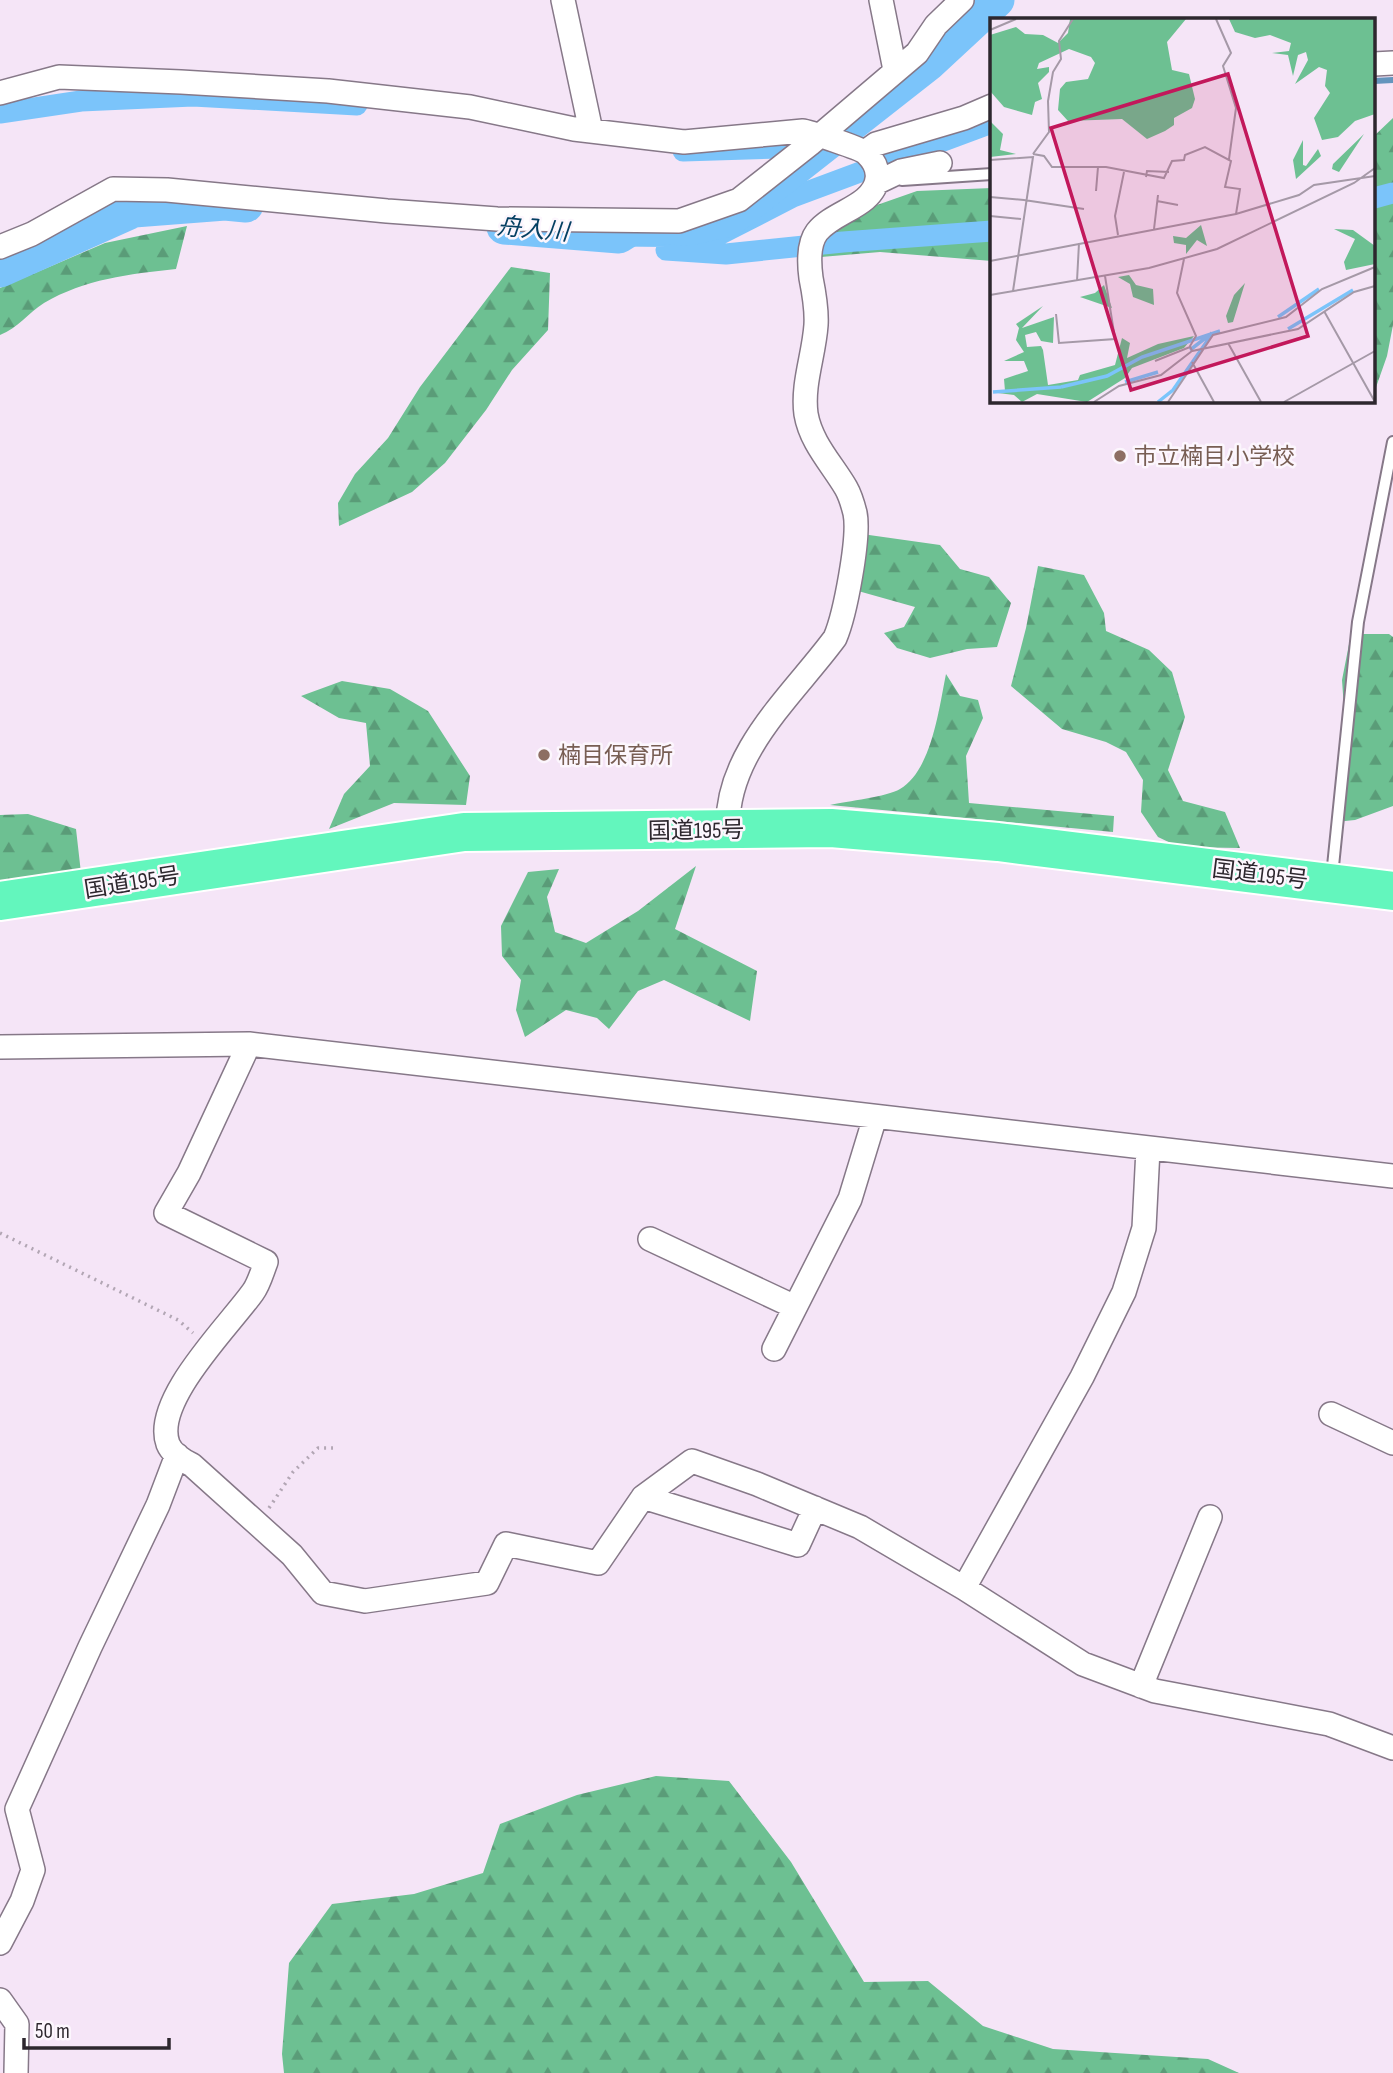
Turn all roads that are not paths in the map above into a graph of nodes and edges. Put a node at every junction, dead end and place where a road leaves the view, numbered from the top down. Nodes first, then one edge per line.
1 (564, 0) edge
2 (881, 0) edge
3 (962, 0) edge
4 (895, 70) junction
5 (0, 93) edge
6 (990, 107) edge
7 (590, 131) junction
8 (827, 138) junction
9 (940, 163) dead end
10 (872, 165) junction
11 (990, 174) edge
12 (0, 247) edge
13 (1393, 442) edge
14 (728, 830) junction
15 (1332, 883) junction
16 (1393, 891) edge
17 (0, 901) edge
18 (249, 1044) junction
19 (0, 1047) edge
20 (875, 1117) junction
21 (1148, 1149) junction
22 (1393, 1176) edge
23 (650, 1239) dead end
24 (795, 1307) junction
25 (774, 1349) dead end
26 (1331, 1414) dead end
27 (1393, 1443) edge
28 (177, 1455) junction
29 (643, 1497) junction
30 (815, 1508) junction
31 (1210, 1517) dead end
32 (964, 1588) junction
33 (1141, 1686) junction
34 (1393, 1748) edge
35 (0, 1943) edge
36 (0, 2000) edge
37 (16, 2073) edge

1 - 7 street
2 - 4 street
3 - 4 street
4 - 8 street
5 - 7 street
6 - 10 street
7 - 8 street
8 - 10 street
8 - 12 street
9 - 10 street
10 - 11 lane
10 - 14 street
13 - 15 lane
14 - 15 highway, 国道195号
14 - 17 highway, 国道195号
15 - 16 highway, 国道195号
18 - 19 street
18 - 20 street
18 - 28 street
20 - 21 street
20 - 24 street
21 - 22 street
21 - 32 street
23 - 24 street
24 - 25 street
26 - 27 street
28 - 29 street
28 - 35 street
29 - 30 street
29 - 30 street
30 - 32 street
31 - 33 street
32 - 33 street
33 - 34 street
36 - 37 street

